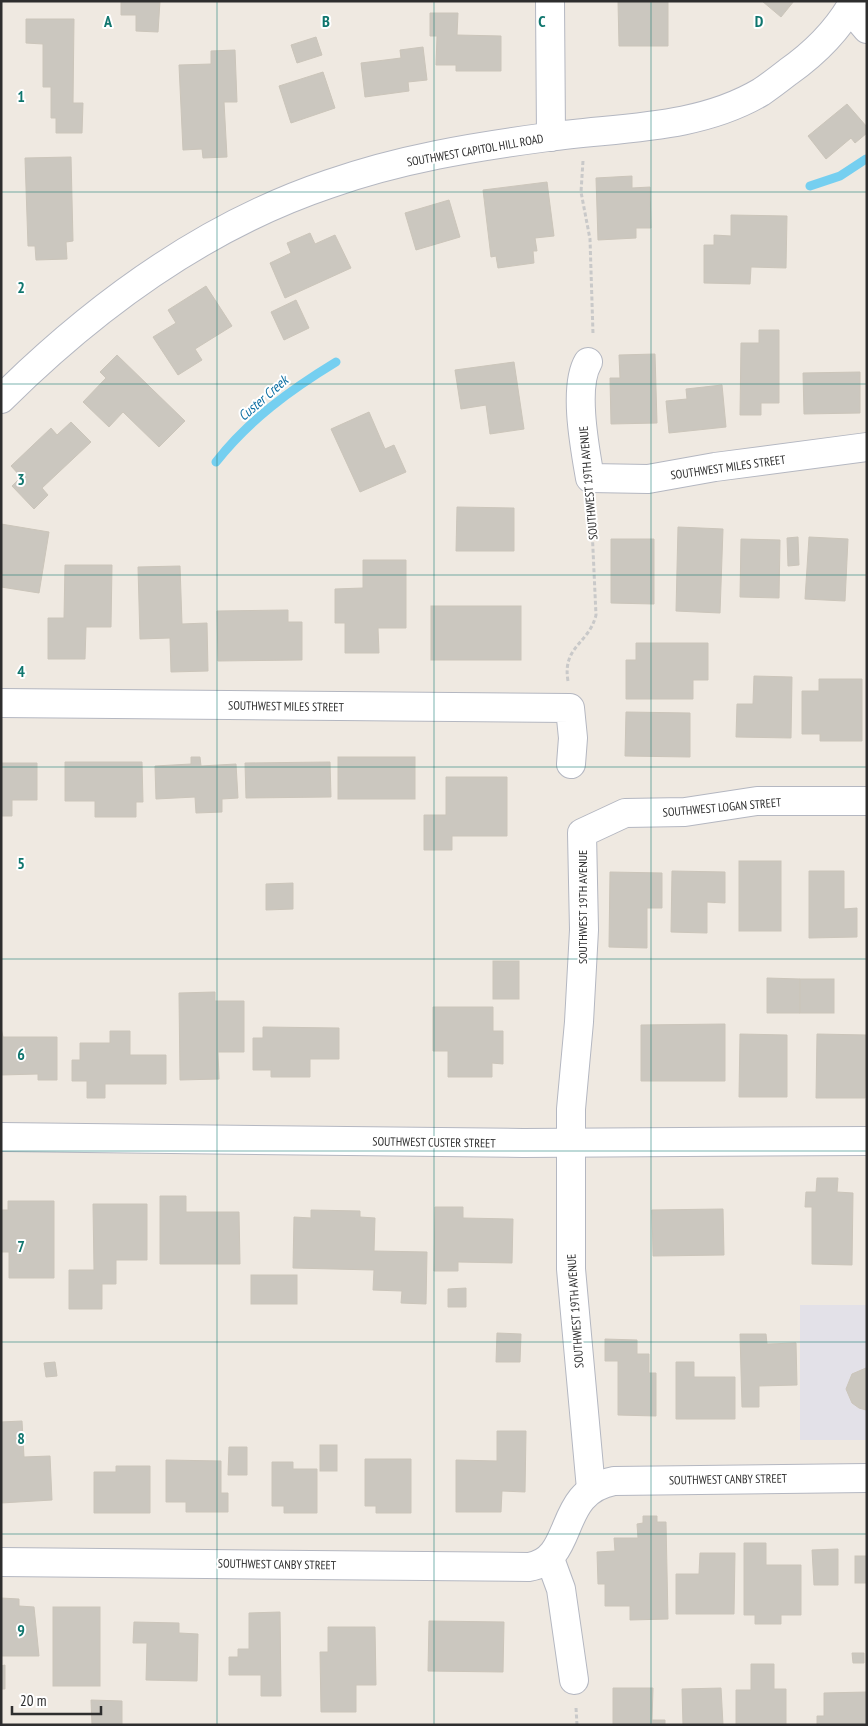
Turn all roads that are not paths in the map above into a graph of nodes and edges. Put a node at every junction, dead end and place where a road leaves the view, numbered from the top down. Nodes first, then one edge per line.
1 (550, 1) edge
2 (857, 13) edge
3 (551, 137) junction
4 (588, 362) road end
5 (5, 385) edge
6 (867, 447) edge
7 (590, 478) joint
8 (1, 703) edge
9 (571, 764) dead end
10 (867, 801) edge
11 (582, 833) joint
12 (1, 1138) edge
13 (867, 1141) edge
14 (570, 1142) junction
15 (867, 1478) edge
16 (590, 1489) junction
17 (550, 1559) junction
18 (1, 1562) edge
19 (574, 1680) dead end

1 - 3 street
2 - 3 street, SOUTHWEST CAPITOL HILL ROAD
3 - 5 street, SOUTHWEST CAPITOL HILL ROAD
4 - 7 street, SOUTHWEST 19TH AVENUE
6 - 7 street, SOUTHWEST MILES STREET
8 - 9 street, SOUTHWEST MILES STREET
10 - 11 street, SOUTHWEST LOGAN STREET
11 - 14 street, SOUTHWEST 19TH AVENUE
12 - 14 street, SOUTHWEST CUSTER STREET
13 - 14 street, SOUTHWEST CUSTER STREET
14 - 16 street, SOUTHWEST 19TH AVENUE
15 - 16 street, SOUTHWEST CANBY STREET
16 - 17 street
17 - 18 street, SOUTHWEST CANBY STREET
17 - 19 street

